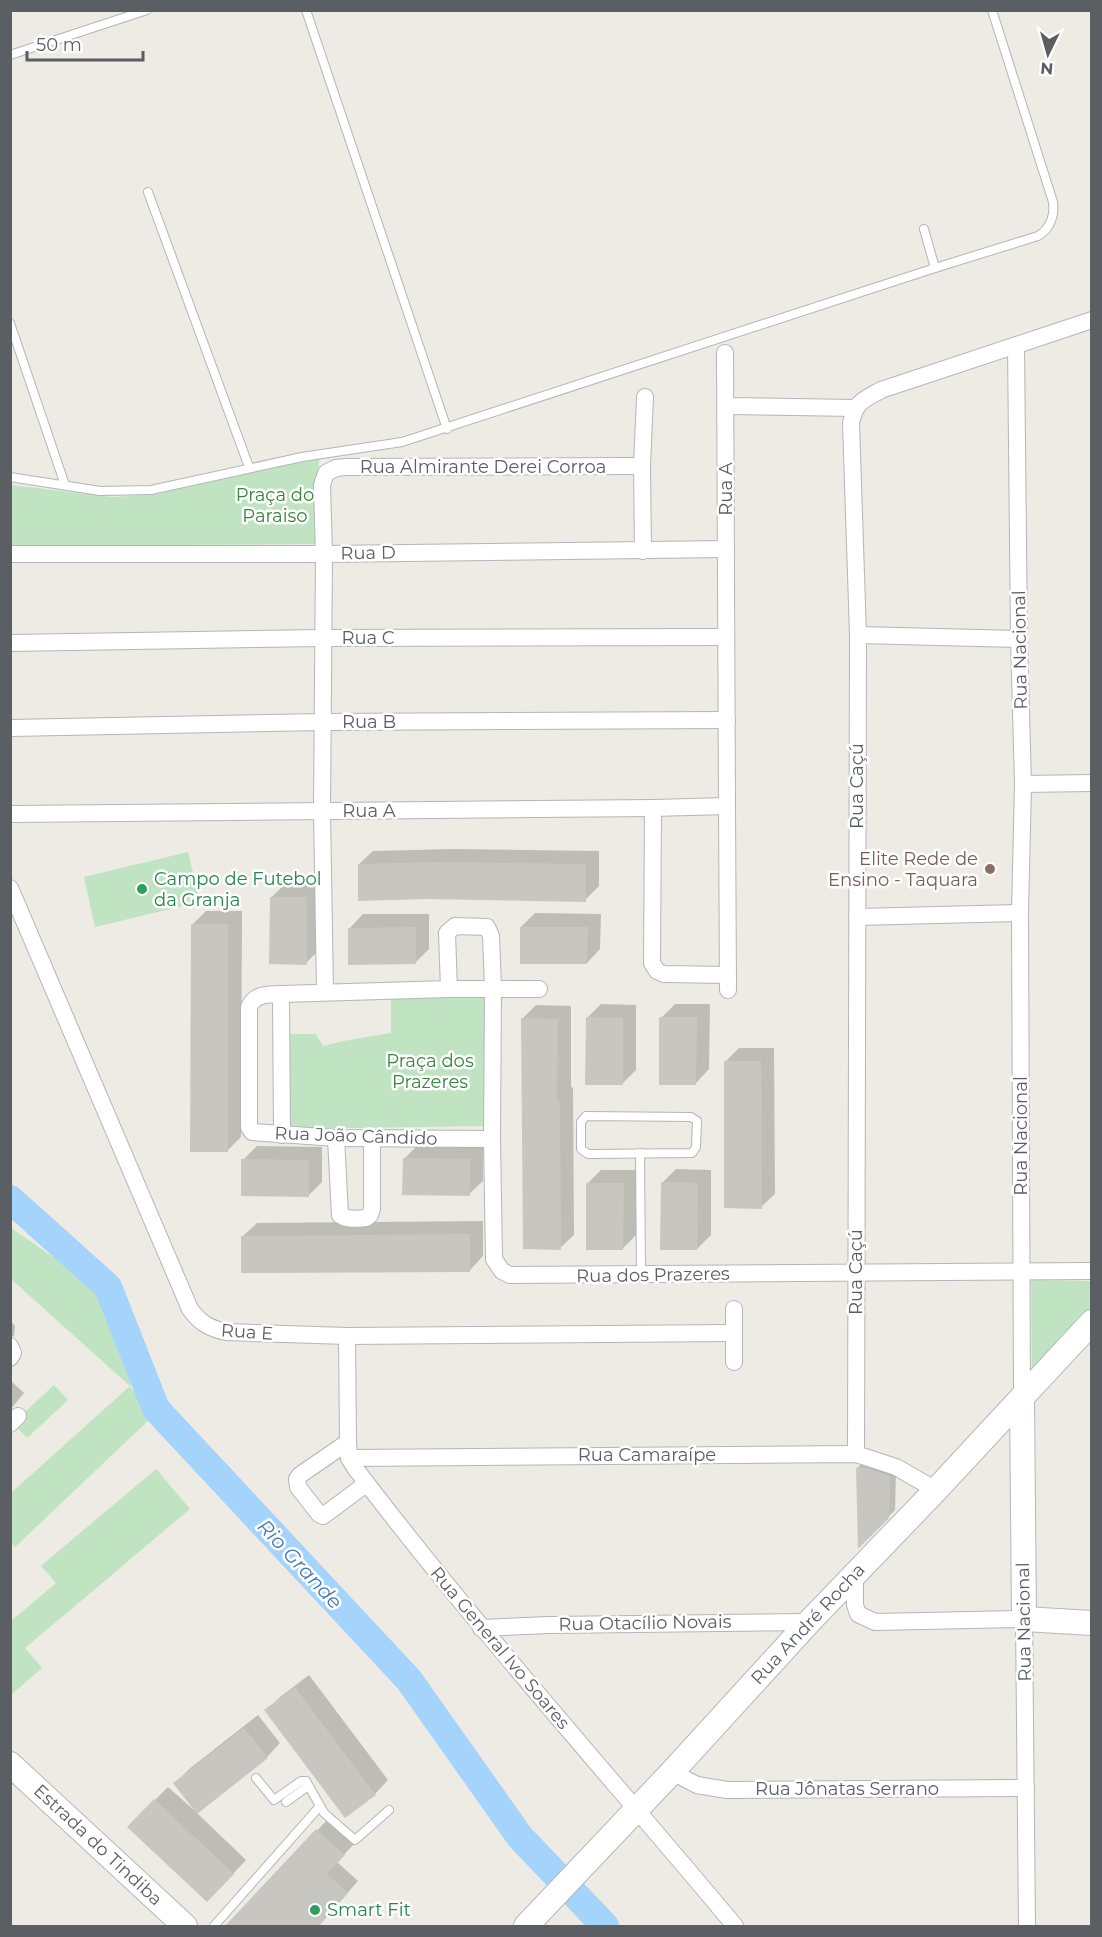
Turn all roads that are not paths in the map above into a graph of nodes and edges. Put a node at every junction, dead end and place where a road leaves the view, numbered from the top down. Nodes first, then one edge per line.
1 (147, 10) edge
2 (306, 10) edge
3 (992, 10) edge
4 (10, 55) edge
5 (148, 192) dead end
6 (924, 229) dead end
7 (935, 268) junction
8 (1092, 320) edge
9 (10, 323) edge
10 (1016, 346) junction
11 (725, 353) dead end
12 (645, 397) dead end
13 (726, 406) junction
14 (855, 408) junction
15 (447, 429) junction
16 (642, 466) junction
17 (249, 468) junction
18 (10, 477) edge
19 (65, 485) junction
20 (726, 549) junction
21 (643, 551) junction
22 (10, 554) edge
23 (324, 554) junction
24 (858, 635) junction
25 (726, 637) junction
26 (323, 638) junction
27 (1019, 639) junction
28 (10, 644) edge
29 (727, 720) junction
30 (322, 722) junction
31 (10, 728) edge
32 (1092, 783) edge
33 (1023, 784) junction
34 (727, 806) junction
35 (653, 808) junction
36 (322, 811) junction
37 (10, 814) edge
38 (10, 888) edge
39 (1020, 913) junction
40 (857, 917) junction
41 (493, 988) junction
42 (448, 989) junction
43 (539, 989) dead end
44 (325, 992) junction
45 (281, 994) junction
46 (282, 1135) junction
47 (336, 1138) junction
48 (372, 1138) junction
49 (492, 1139) junction
50 (640, 1153) junction
51 (1022, 1271) junction
52 (1092, 1271) edge
53 (856, 1273) junction
54 (641, 1275) junction
55 (734, 1309) dead end
56 (1092, 1322) edge
57 (734, 1333) junction
58 (347, 1336) junction
59 (10, 1346) edge
60 (10, 1358) edge
61 (734, 1362) dead end
62 (1022, 1398) junction
63 (349, 1450) junction
64 (856, 1454) junction
65 (366, 1484) junction
66 (936, 1490) junction
67 (855, 1575) junction
68 (1024, 1619) junction
69 (809, 1622) junction
70 (1092, 1623) edge
71 (481, 1628) junction
72 (10, 1764) edge
73 (672, 1772) junction
74 (256, 1778) dead end
75 (309, 1786) junction
76 (1026, 1788) junction
77 (286, 1802) dead end
78 (320, 1806) junction
79 (637, 1809) junction
80 (389, 1810) dead end
81 (185, 1926) edge
82 (214, 1926) edge
83 (526, 1926) edge
84 (735, 1926) edge
85 (1027, 1926) edge

1 - 4 lane
2 - 15 lane
3 - 7 lane
5 - 17 lane
6 - 7 lane
7 - 15 lane
8 - 10 street
9 - 19 lane
10 - 14 street
10 - 27 street, Rua Nacional
11 - 13 street, Rua A
12 - 16 street
13 - 14 street
13 - 20 street, Rua A
14 - 24 street, Rua Caçú
15 - 17 lane
16 - 21 street
16 - 23 street, Rua Almirante Derei Corroa
17 - 19 lane
18 - 19 lane
20 - 21 street, Rua D
20 - 25 street, Rua A
21 - 23 street, Rua D
22 - 23 street, Rua D
23 - 26 street
24 - 27 street
24 - 40 street, Rua Caçú
25 - 26 street, Rua C
25 - 29 street, Rua A
26 - 28 street, Rua C
26 - 30 street
27 - 33 street, Rua Nacional
29 - 30 street, Rua B
29 - 34 street, Rua A
30 - 31 street, Rua B
30 - 36 street
32 - 33 street
33 - 39 street, Rua Nacional
34 - 35 street, Rua A
34 - 35 street, Rua A
35 - 36 street, Rua A
36 - 37 street, Rua A
36 - 44 street
38 - 58 street, Rua E
39 - 40 street
39 - 51 street, Rua Nacional
40 - 53 street, Rua Caçú
41 - 42 street
41 - 42 street, Rua dos Prazeres
41 - 43 street
41 - 49 street, Rua dos Prazeres
42 - 44 street
44 - 45 street
45 - 46 street
45 - 46 street, Rua João Cândido
46 - 47 street, Rua João Cândido
47 - 48 street, Rua João Cândido
47 - 48 street
48 - 49 street, Rua João Cândido
49 - 54 street, Rua dos Prazeres
50 - 50 lane
50 - 54 lane
51 - 52 street, Rua dos Prazeres
51 - 53 street, Rua dos Prazeres
51 - 62 street, Rua Nacional
53 - 54 street, Rua dos Prazeres
53 - 64 street, Rua Caçú
55 - 57 street
56 - 62 main road, Rua André Rocha
57 - 58 street, Rua E
57 - 61 street
58 - 63 street
59 - 60 street
62 - 66 main road, Rua André Rocha
62 - 68 main road, Rua Nacional
63 - 64 street, Rua Camaraípe
63 - 65 street, Rua General Ivo Soares
63 - 65 street
64 - 66 street, Rua Camaraípe
65 - 71 street, Rua General Ivo Soares
66 - 67 main road, Rua André Rocha
67 - 68 street
67 - 69 main road, Rua André Rocha
68 - 70 main road
68 - 76 street, Rua Nacional
69 - 71 street, Rua Otacílio Novais
69 - 73 main road, Rua André Rocha
71 - 79 street, Rua General Ivo Soares
72 - 81 main road, Estrada do Tindiba
73 - 76 street, Rua Jônatas Serrano
73 - 79 main road, Rua André Rocha
74 - 75 lane
75 - 77 lane
75 - 78 lane
76 - 85 street, Rua Nacional
78 - 80 lane
78 - 82 lane
79 - 83 main road, Rua André Rocha
79 - 84 street, Rua General Ivo Soares

